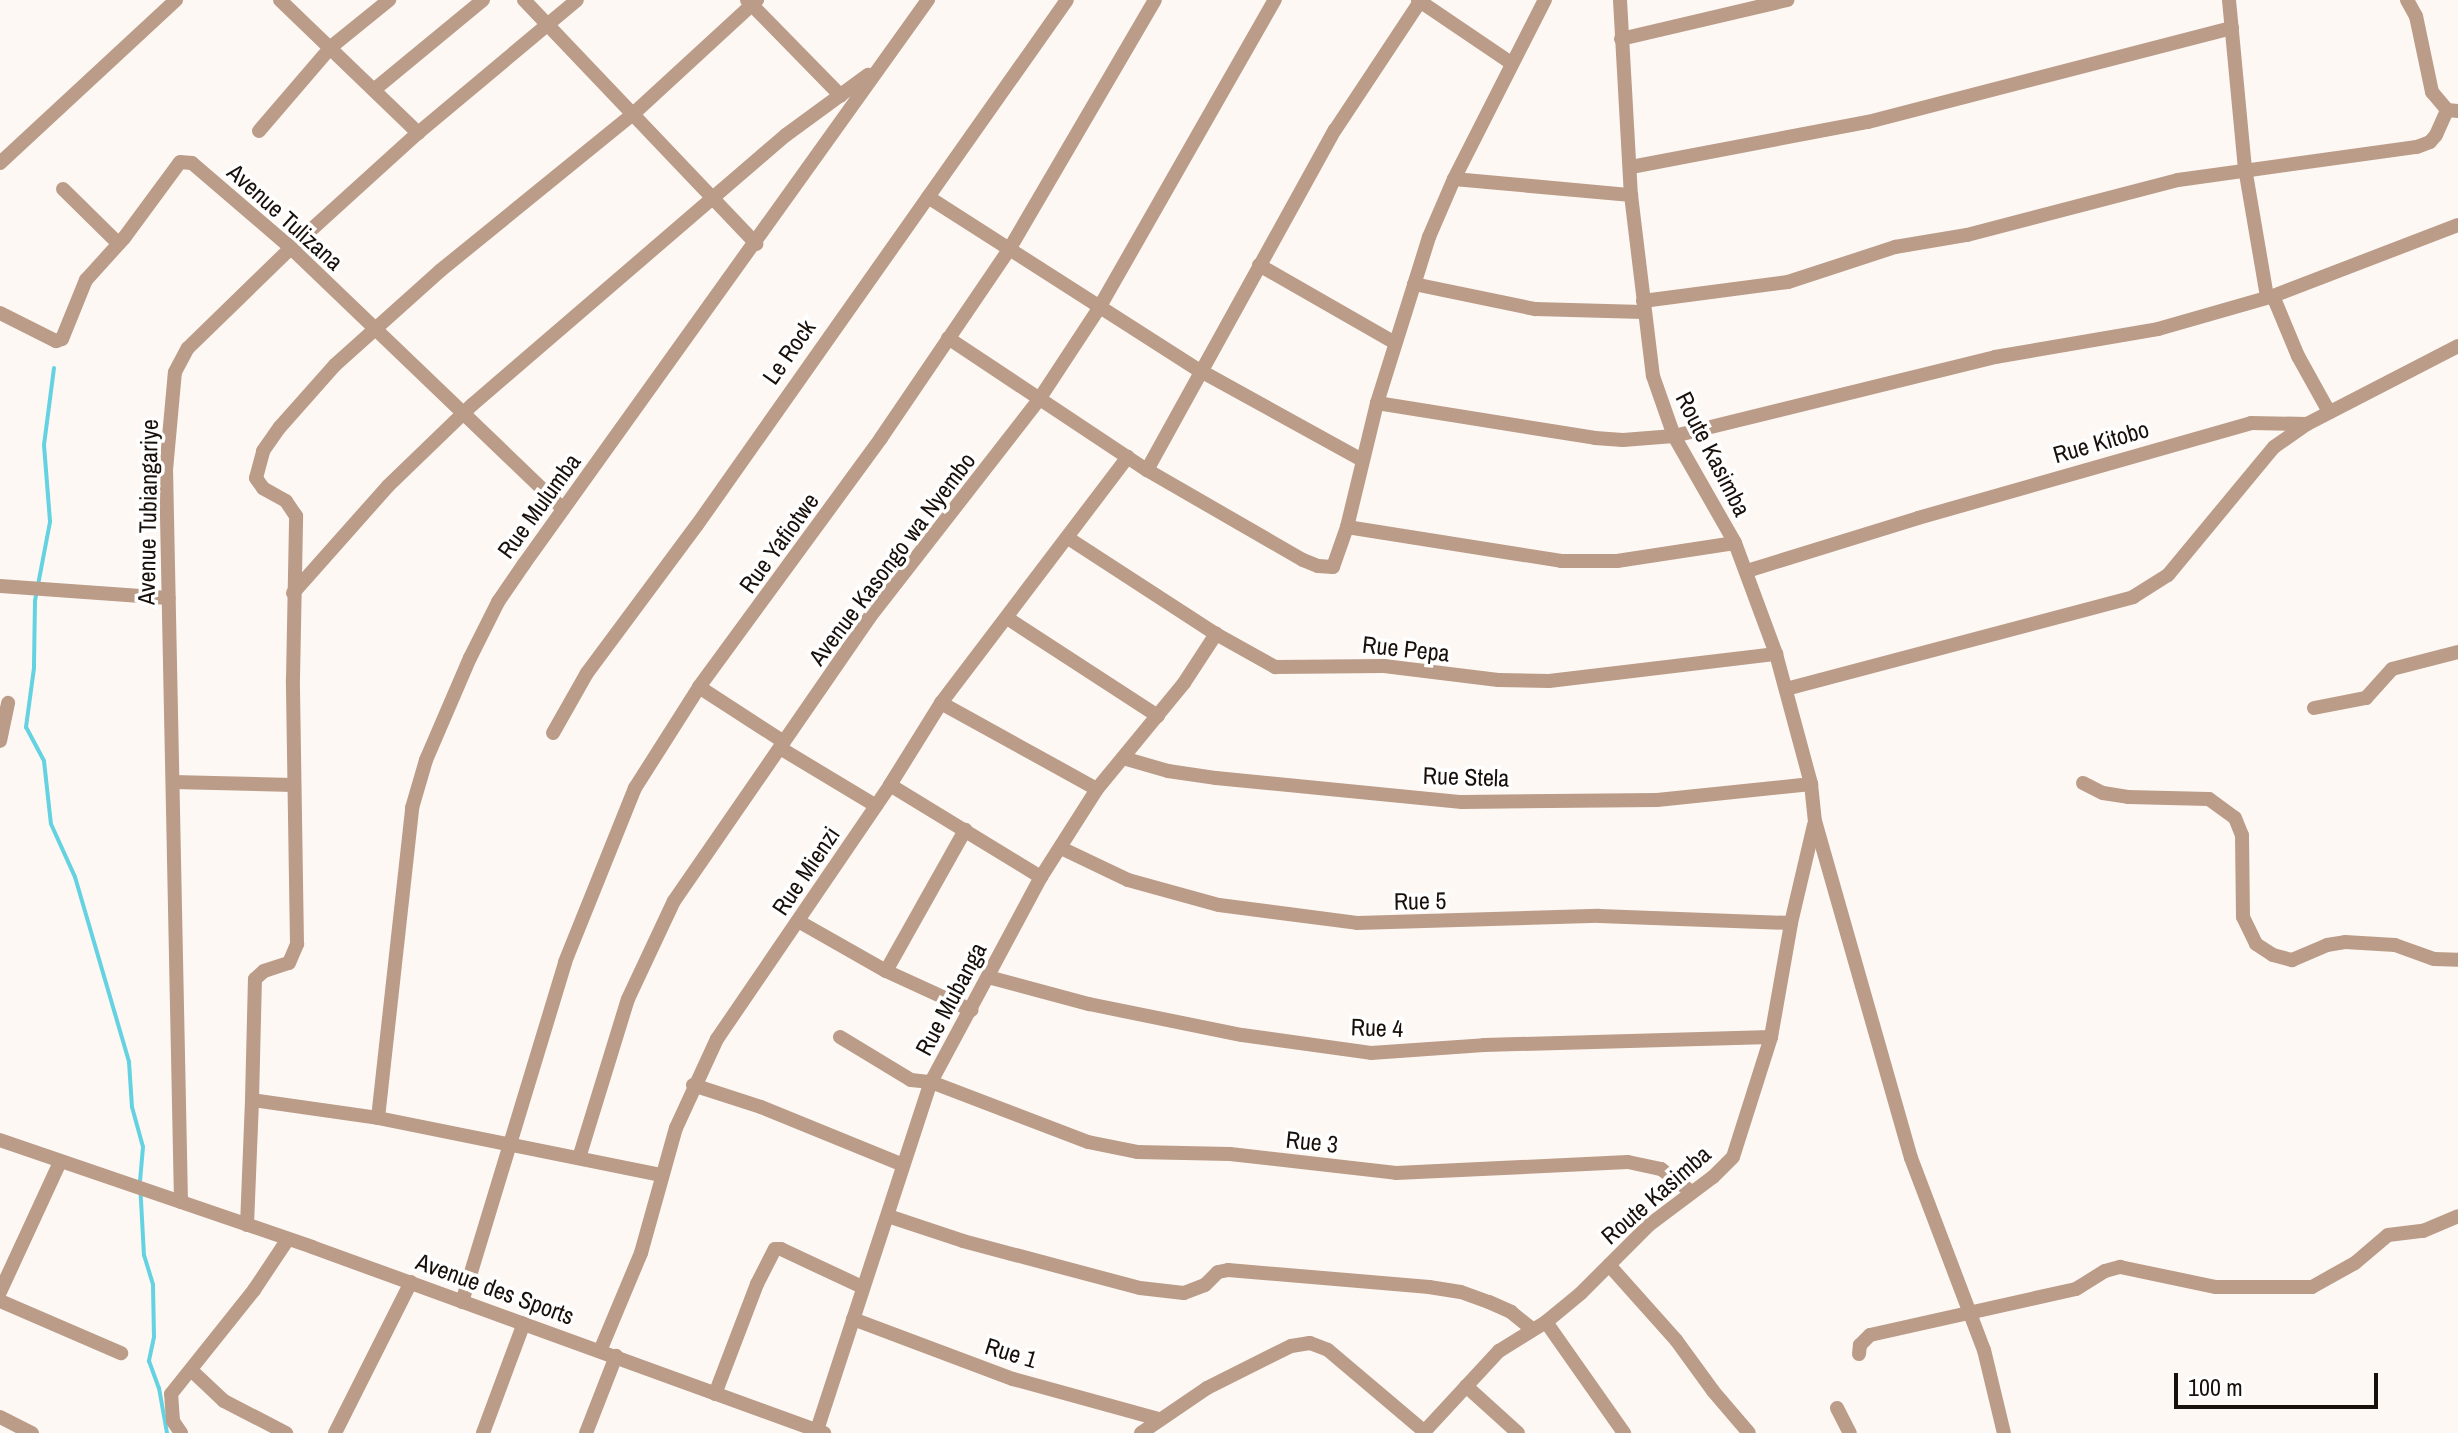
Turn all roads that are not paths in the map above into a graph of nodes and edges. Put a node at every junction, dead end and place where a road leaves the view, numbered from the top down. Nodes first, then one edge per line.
1 (176, 0) edge
2 (280, 0) edge
3 (389, 0) edge
4 (483, 0) edge
5 (524, 0) edge
6 (577, 0) edge
7 (928, 0) edge
8 (1067, 0) edge
9 (1155, 0) edge
10 (1275, 0) edge
11 (1420, 0) edge
12 (1545, 0) edge
13 (1620, 0) edge
14 (1787, 0) edge
15 (2229, 0) edge
16 (2407, 0) edge
17 (752, 2) edge
18 (547, 27) junction
19 (2232, 28) junction
20 (1621, 39) junction
21 (331, 47) junction
22 (1511, 63) junction
23 (879, 66) junction
24 (375, 89) junction
25 (841, 96) junction
26 (2453, 110) edge
27 (632, 115) junction
28 (259, 131) dead end
29 (418, 133) junction
30 (0, 163) edge
31 (1631, 167) junction
32 (2245, 168) junction
33 (1454, 179) junction
34 (63, 189) dead end
35 (1631, 195) junction
36 (928, 197) junction
37 (712, 201) junction
38 (2458, 225) edge
39 (119, 244) junction
40 (756, 244) junction
41 (291, 248) junction
42 (1010, 248) junction
43 (1259, 265) junction
44 (1414, 284) junction
45 (2270, 297) junction
46 (1643, 306) junction
47 (1099, 308) junction
48 (0, 313) edge
49 (373, 330) junction
50 (948, 338) junction
51 (1395, 343) junction
52 (2458, 346) edge
53 (1199, 370) junction
54 (1038, 401) junction
55 (1377, 403) junction
56 (2329, 412) junction
57 (461, 415) junction
58 (2307, 424) junction
59 (1674, 436) junction
60 (1128, 457) junction
61 (1362, 460) junction
62 (1147, 470) junction
63 (563, 509) junction
64 (1347, 527) junction
65 (1068, 538) junction
66 (1735, 543) junction
67 (1747, 571) junction
68 (0, 586) edge
69 (293, 593) junction
70 (169, 598) junction
71 (1007, 618) junction
72 (1216, 634) junction
73 (2458, 652) edge
74 (1776, 654) junction
75 (699, 687) junction
76 (1786, 689) junction
77 (8, 703) dead end
78 (941, 703) junction
79 (2314, 708) dead end
80 (1158, 716) junction
81 (553, 733) dead end
82 (0, 741) edge
83 (782, 745) junction
84 (1123, 758) junction
85 (173, 782) junction
86 (2083, 783) dead end
87 (1811, 784) junction
88 (293, 785) junction
89 (890, 785) junction
90 (1097, 789) junction
91 (876, 806) junction
92 (1815, 821) junction
93 (965, 830) junction
94 (1061, 848) junction
95 (1041, 877) junction
96 (798, 921) junction
97 (1791, 923) junction
98 (2458, 960) edge
99 (886, 971) junction
100 (988, 977) junction
101 (971, 1010) junction
102 (840, 1037) dead end
103 (1771, 1037) junction
104 (931, 1082) junction
105 (693, 1085) junction
106 (252, 1100) junction
107 (378, 1118) junction
108 (0, 1140) edge
109 (512, 1145) junction
110 (579, 1158) junction
111 (60, 1162) junction
112 (903, 1165) junction
113 (660, 1175) junction
114 (1691, 1192) junction
115 (181, 1202) junction
116 (888, 1216) junction
117 (2458, 1216) edge
118 (247, 1225) junction
119 (288, 1239) junction
120 (1609, 1265) junction
121 (411, 1282) junction
122 (862, 1287) junction
123 (0, 1292) edge
124 (0, 1301) edge
125 (462, 1302) junction
126 (1972, 1314) junction
127 (853, 1319) junction
128 (1546, 1322) junction
129 (524, 1323) junction
130 (1532, 1329) junction
131 (600, 1351) junction
132 (121, 1353) dead end
133 (1859, 1354) dead end
134 (616, 1356) junction
135 (191, 1370) junction
136 (1466, 1386) junction
137 (715, 1394) junction
138 (1837, 1408) dead end
139 (0, 1417) edge
140 (1158, 1419) junction
141 (782, 1427) edge
142 (821, 1432) edge
143 (1424, 1432) edge
144 (32, 1433) edge
145 (181, 1433) edge
146 (286, 1433) edge
147 (335, 1433) edge
148 (483, 1433) edge
149 (586, 1433) edge
150 (1141, 1433) edge
151 (1518, 1433) edge
152 (1624, 1433) edge
153 (1749, 1433) edge
154 (1850, 1433) edge
155 (2004, 1433) edge

1 - 30 street
2 - 21 street
3 - 21 street
4 - 24 street
5 - 18 street
6 - 18 street, Avenue Tubiangariye
7 - 23 street, Rue Mulumba
8 - 36 street, Le Rock
9 - 42 street, Rue Yafiotwe
10 - 47 street, Avenue Kasongo wa Nyembo
11 - 22 street
11 - 43 street
12 - 22 street
13 - 20 street, Route Kasimba
14 - 20 street
15 - 19 street
16 - 26 street
17 - 25 street
17 - 27 street
18 - 27 street
18 - 29 street, Avenue Tubiangariye
19 - 31 street
19 - 32 street
20 - 31 street, Route Kasimba
21 - 24 street
21 - 28 street
22 - 33 street
23 - 25 street
23 - 40 street, Rue Mulumba
24 - 29 street
25 - 37 street
26 - 32 street
27 - 37 street
27 - 49 street
29 - 41 street, Avenue Tubiangariye
31 - 35 street, Route Kasimba
32 - 45 street
32 - 46 street
33 - 35 street
33 - 44 street
34 - 39 street
35 - 46 street, Route Kasimba
36 - 42 street
36 - 81 street, Le Rock
37 - 40 street
37 - 57 street
38 - 45 street
39 - 41 street, Avenue Tulizana
39 - 48 street, Avenue Tulizana
40 - 63 street, Rue Mulumba
41 - 49 street, Avenue Tulizana
41 - 70 street, Avenue Tubiangariye
42 - 47 street
42 - 50 street, Rue Yafiotwe
43 - 51 street
43 - 53 street
44 - 46 street
44 - 51 street
45 - 56 street
45 - 59 street
46 - 59 street, Route Kasimba
47 - 53 street
47 - 54 street, Avenue Kasongo wa Nyembo
49 - 57 street, Avenue Tulizana
49 - 69 street
50 - 54 street
50 - 75 street, Rue Yafiotwe
51 - 55 street
52 - 56 street, Rue Kitobo
53 - 61 street
53 - 62 street
54 - 60 street
54 - 83 street, Avenue Kasongo wa Nyembo
55 - 59 street
55 - 61 street
56 - 58 street, Rue Kitobo
57 - 63 street, Avenue Tulizana
57 - 69 street
58 - 67 street, Rue Kitobo
58 - 76 street
59 - 66 street, Route Kasimba
60 - 62 street
60 - 65 street, Rue Mienzi
61 - 64 street
62 - 64 street
63 - 107 street, Rue Mulumba
64 - 66 street
65 - 71 street, Rue Mienzi
65 - 72 street, Rue Pepa
66 - 67 street, Route Kasimba
67 - 74 street, Route Kasimba
68 - 70 street
69 - 88 street
70 - 85 street, Avenue Tubiangariye
71 - 78 street, Rue Mienzi
71 - 80 street
72 - 74 street, Rue Pepa
72 - 80 street, Rue Mubanga
73 - 79 street
74 - 76 street, Route Kasimba
75 - 83 street
75 - 109 street, Rue Yafiotwe
76 - 87 street, Route Kasimba
77 - 82 street
78 - 89 street, Rue Mienzi
78 - 90 street
80 - 84 street, Rue Mubanga
83 - 91 street
83 - 110 street, Avenue Kasongo wa Nyembo
84 - 87 street, Rue Stela
84 - 90 street, Rue Mubanga
85 - 88 street
85 - 115 street, Avenue Tubiangariye
86 - 98 street
87 - 92 street, Route Kasimba
88 - 106 street
89 - 91 street, Rue Mienzi
89 - 93 street
90 - 94 street, Rue Mubanga
91 - 96 street, Rue Mienzi
92 - 97 street, Route Kasimba
92 - 126 street, Route Kasimba
93 - 95 street
93 - 99 street
94 - 95 street, Rue Mubanga
94 - 97 street, Rue 5
95 - 100 street, Rue Mubanga
96 - 99 street
96 - 105 street, Rue Mienzi
97 - 103 street, Route Kasimba
99 - 101 street
100 - 101 street, Rue Mubanga
100 - 103 street, Rue 4
101 - 104 street, Rue Mubanga
102 - 104 street, Rue 3
103 - 114 street, Route Kasimba
104 - 112 street, Rue Mubanga
104 - 114 street, Rue 3
105 - 112 street
105 - 113 street, Rue Mienzi
106 - 107 street
106 - 118 street
107 - 109 street
108 - 111 street
109 - 110 street
109 - 125 street, Rue Yafiotwe
110 - 113 street
111 - 115 street, Avenue des Sports
111 - 123 street
112 - 116 street, Rue Mubanga
113 - 131 street, Rue Mienzi
114 - 120 street, Route Kasimba
115 - 118 street, Avenue des Sports
116 - 122 street, Rue Mubanga
116 - 130 street
117 - 126 street
118 - 119 street, Avenue des Sports
119 - 121 street, Avenue des Sports
119 - 135 street
120 - 128 street, Route Kasimba
120 - 153 street
121 - 125 street, Avenue des Sports
121 - 147 street
122 - 127 street, Rue Mubanga
122 - 137 street
124 - 132 street
125 - 129 street, Avenue des Sports
126 - 133 street
126 - 155 street, Route Kasimba
127 - 140 street, Rue 1
127 - 142 street, Rue Mubanga
128 - 130 street, Route Kasimba
128 - 152 street
129 - 131 street, Avenue des Sports
129 - 148 street
130 - 136 street, Route Kasimba
131 - 134 street, Avenue des Sports
134 - 137 street, Avenue des Sports
134 - 149 street
135 - 145 street
135 - 146 street
136 - 143 street, Route Kasimba
136 - 151 street
137 - 141 street, Avenue des Sports
138 - 154 street
139 - 144 street
140 - 143 street
140 - 150 street
141 - 142 street, Avenue des Sports

